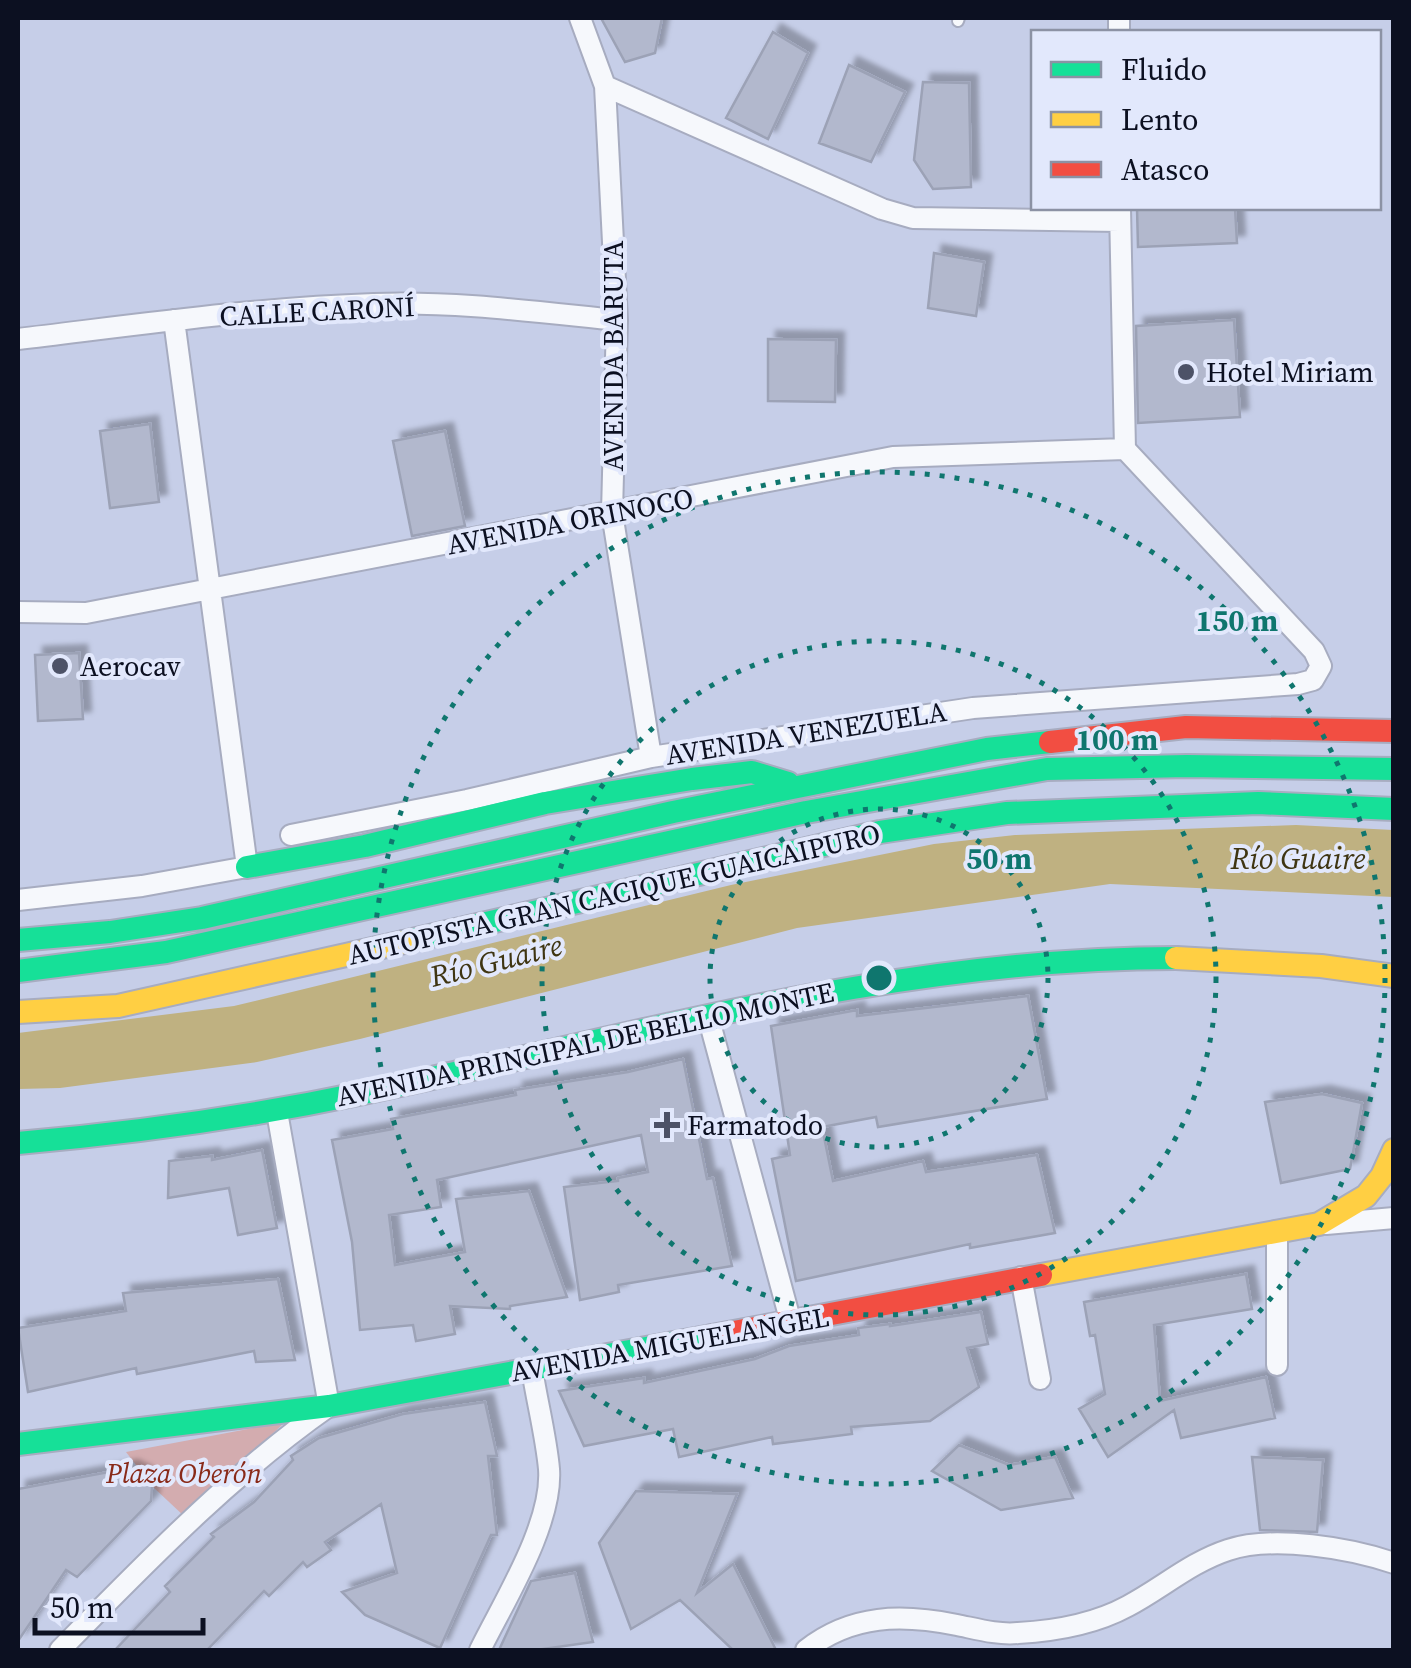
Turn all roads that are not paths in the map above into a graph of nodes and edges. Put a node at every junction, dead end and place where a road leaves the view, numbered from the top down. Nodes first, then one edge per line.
1 (580, 18) edge
2 (605, 86) junction
3 (1120, 214) edge
4 (174, 320) junction
5 (617, 320) junction
6 (18, 339) edge
7 (1125, 448) junction
8 (612, 513) junction
9 (210, 591) junction
10 (18, 612) edge
11 (1394, 731) edge
12 (650, 757) junction
13 (1394, 769) edge
14 (799, 786) junction
15 (1394, 809) edge
16 (290, 835) dead end
17 (246, 867) junction
18 (18, 900) edge
19 (18, 940) edge
20 (18, 971) edge
21 (1394, 976) edge
22 (18, 1012) edge
23 (708, 1016) junction
24 (277, 1112) junction
25 (18, 1144) edge
26 (1391, 1157) edge
27 (1394, 1188) edge
28 (1394, 1218) edge
29 (1319, 1224) junction
30 (1277, 1231) junction
31 (1020, 1277) junction
32 (790, 1324) junction
33 (1277, 1364) dead end
34 (532, 1369) junction
35 (1040, 1378) dead end
36 (329, 1406) junction
37 (18, 1444) edge
38 (1394, 1563) edge
39 (60, 1650) edge
40 (480, 1650) edge
41 (806, 1650) edge

1 - 2 street, AVENIDA BARUTA
2 - 3 street
2 - 5 street, AVENIDA BARUTA
3 - 7 street
4 - 5 street, CALLE CARONÍ
4 - 6 street, CALLE CARONÍ
4 - 9 street
5 - 8 street, AVENIDA BARUTA
7 - 8 street, AVENIDA ORINOCO
7 - 12 street, AVENIDA VENEZUELA
8 - 9 street, AVENIDA ORINOCO
8 - 12 street, AVENIDA BARUTA
9 - 10 street, AVENIDA ORINOCO
9 - 17 street
11 - 14 main road
12 - 16 street, AVENIDA VENEZUELA
13 - 20 main road
14 - 17 main road
14 - 19 main road
15 - 22 main road, AUTOPISTA GRAN CACIQUE GUAICAIPURO
17 - 18 street
21 - 23 main road, AVENIDA PRINCIPAL DE BELLO MONTE
23 - 24 main road, AVENIDA PRINCIPAL DE BELLO MONTE
23 - 32 street
24 - 25 main road, AVENIDA PRINCIPAL DE BELLO MONTE
24 - 36 street
26 - 27 street
26 - 29 main road, AVENIDA MIGUELANGEL
28 - 29 street
29 - 30 main road, AVENIDA MIGUELANGEL
30 - 31 main road, AVENIDA MIGUELANGEL
30 - 33 street
31 - 32 main road, AVENIDA MIGUELANGEL
31 - 35 street
32 - 34 main road, AVENIDA MIGUELANGEL
34 - 36 main road, AVENIDA MIGUELANGEL
34 - 40 street
36 - 37 main road, AVENIDA MIGUELANGEL
36 - 39 street
38 - 41 street

